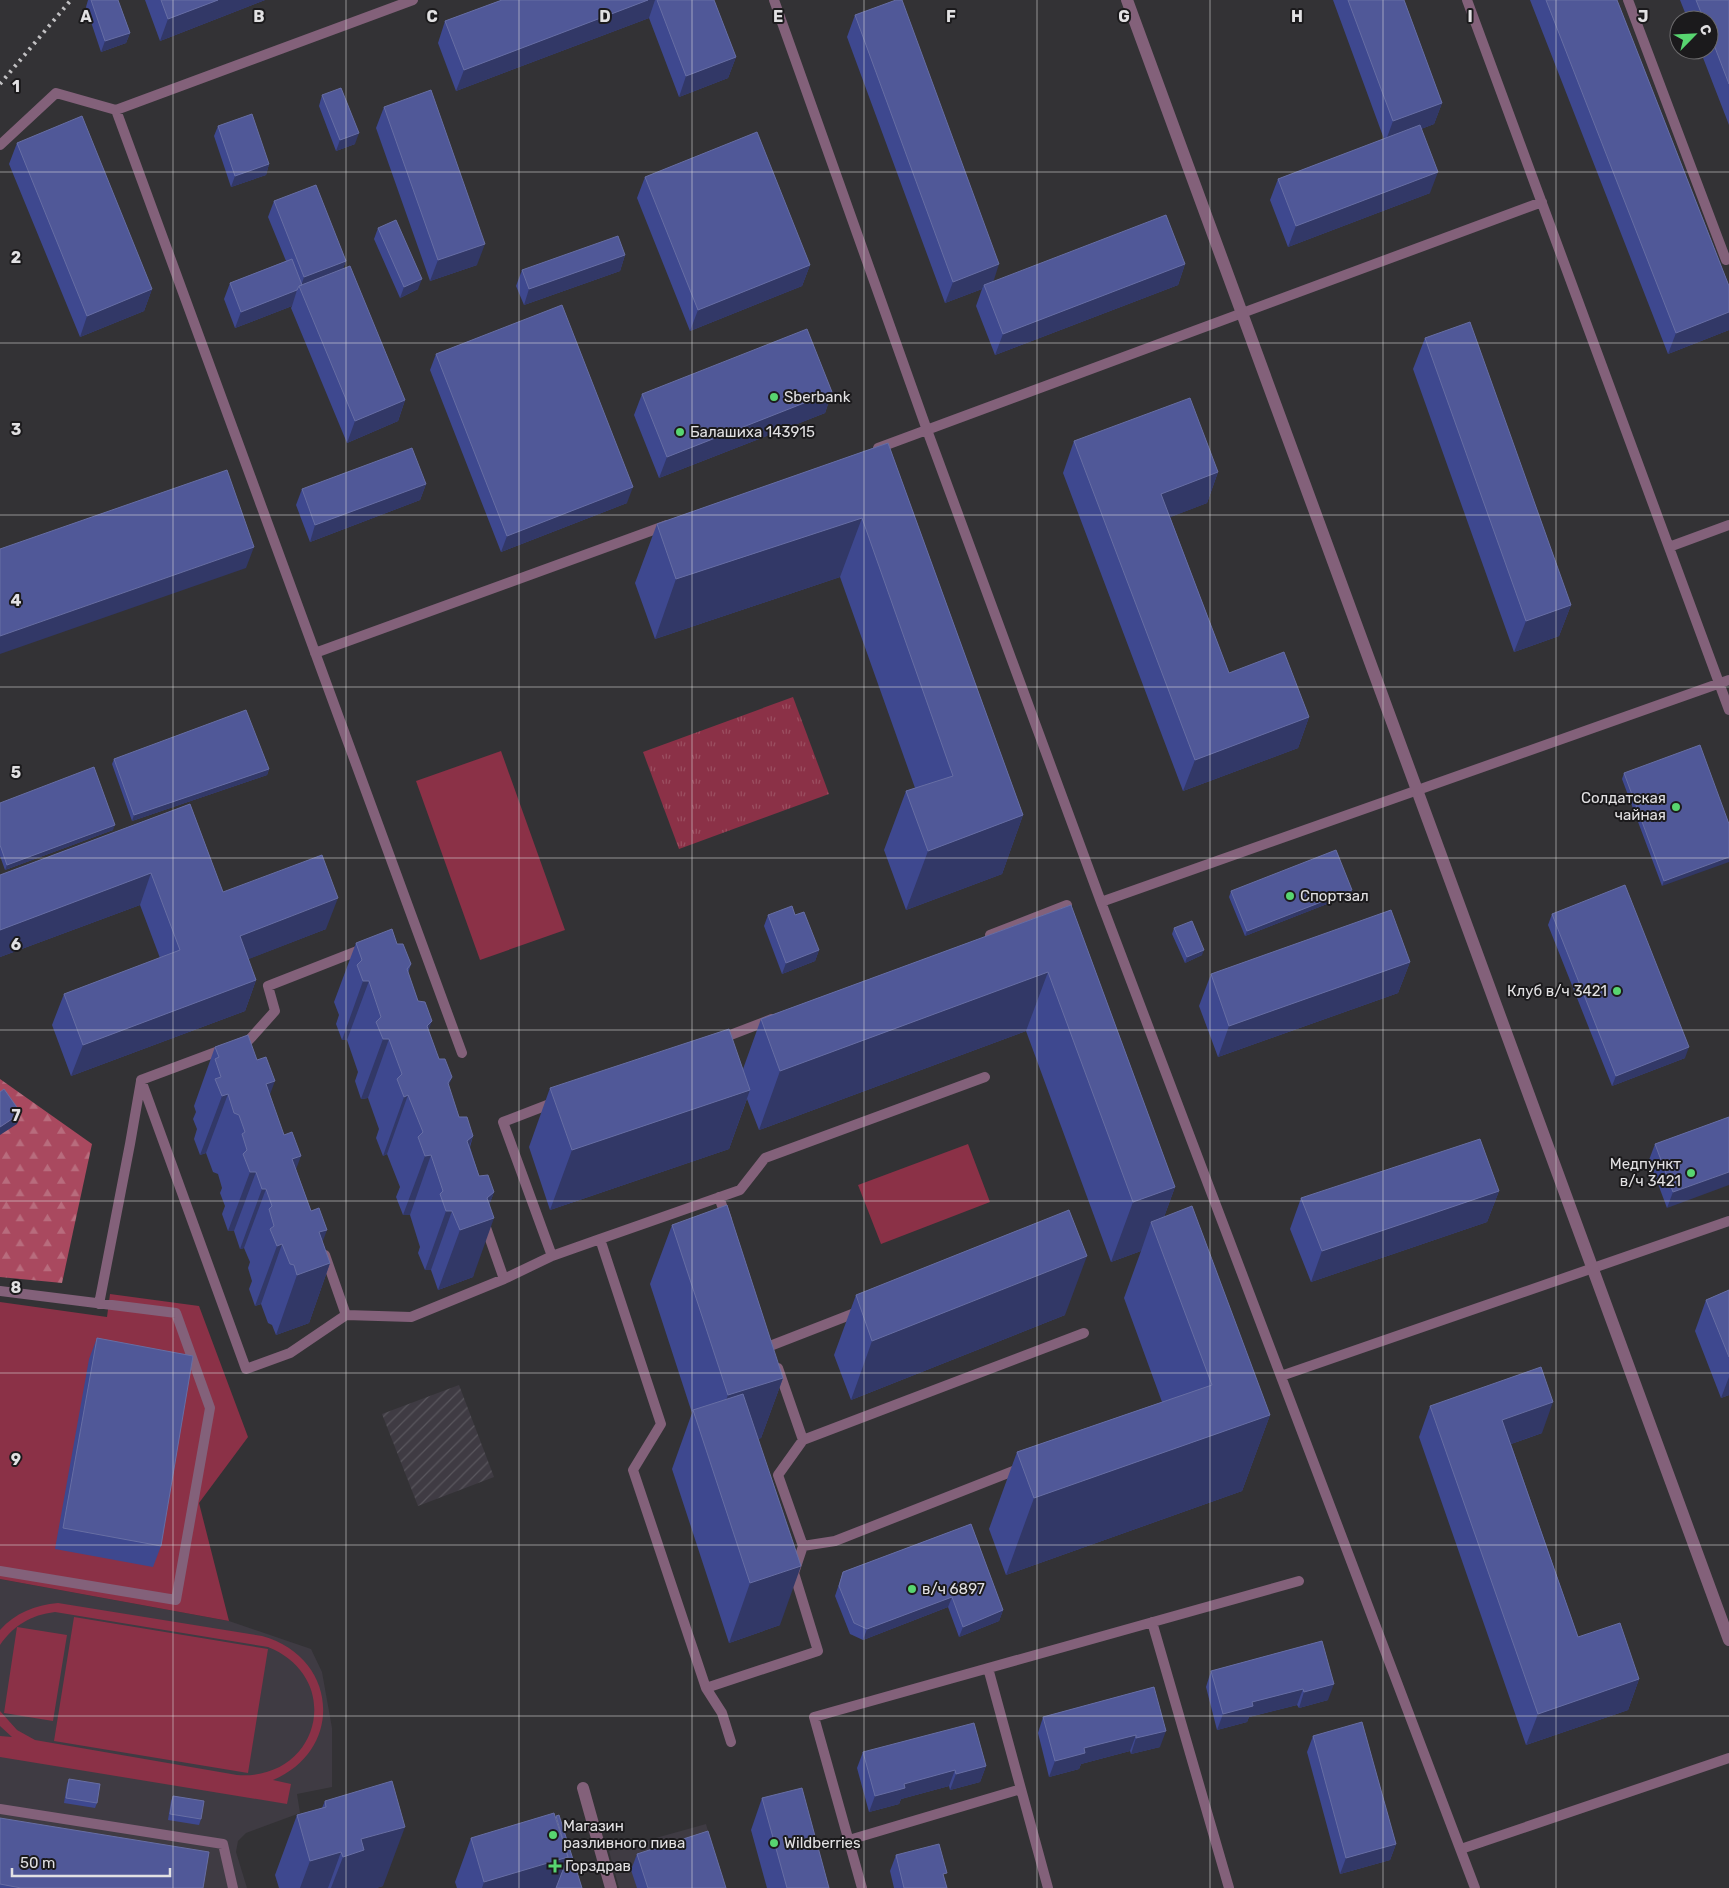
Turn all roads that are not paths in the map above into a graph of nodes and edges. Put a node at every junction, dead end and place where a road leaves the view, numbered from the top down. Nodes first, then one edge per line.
1 (413, 0) edge
2 (774, 0) edge
3 (1127, 0) edge
4 (1467, 0) edge
5 (1628, 0) edge
6 (116, 110) junction
7 (0, 144) edge
8 (1542, 202) junction
9 (1729, 259) edge
10 (1242, 312) junction
11 (926, 430) junction
12 (871, 450) edge
13 (676, 521) edge
14 (1729, 524) edge
15 (1669, 547) junction
16 (315, 653) junction
17 (1724, 682) edge
18 (1729, 710) edge
19 (1418, 790) junction
20 (1100, 902) junction
21 (1066, 905) edge
22 (983, 937) edge
23 (377, 950) edge
24 (780, 1016) edge
25 (706, 1044) edge
26 (462, 1053) dead end
27 (984, 1077) dead end
28 (141, 1080) junction
29 (568, 1097) edge
30 (719, 1197) junction
31 (481, 1215) edge
32 (1729, 1221) edge
33 (732, 1234) edge
34 (600, 1239) junction
35 (320, 1242) edge
36 (552, 1256) junction
37 (1593, 1269) junction
38 (504, 1279) junction
39 (0, 1291) edge
40 (99, 1304) junction
41 (871, 1306) edge
42 (346, 1315) junction
43 (1084, 1333) dead end
44 (1281, 1376) junction
45 (803, 1440) junction
46 (1028, 1465) edge
47 (803, 1546) junction
48 (0, 1571) edge
49 (1299, 1581) dead end
50 (1152, 1622) junction
51 (1729, 1640) edge
52 (988, 1668) junction
53 (706, 1688) junction
54 (731, 1742) dead end
55 (1729, 1758) edge
56 (583, 1788) dead end
57 (1021, 1789) junction
58 (0, 1809) edge
59 (848, 1840) junction
60 (1461, 1849) junction
61 (232, 1888) edge
62 (611, 1888) edge
63 (862, 1888) edge
64 (1048, 1888) edge
65 (1229, 1888) edge
66 (1475, 1888) edge

1 - 6 lane
2 - 11 lane
3 - 10 street
4 - 8 lane
5 - 9 lane
6 - 7 lane
6 - 16 lane
8 - 10 lane
8 - 15 lane
10 - 11 lane
10 - 19 street
11 - 12 lane
11 - 20 lane
13 - 16 lane
14 - 15 lane
15 - 17 lane
16 - 26 lane
17 - 18 lane
17 - 19 lane
19 - 20 lane
19 - 37 street
20 - 44 lane
21 - 22 lane
23 - 28 lane
24 - 25 lane
27 - 30 lane
28 - 40 lane
28 - 42 lane
29 - 36 lane
30 - 33 lane
30 - 34 lane
31 - 38 lane
32 - 37 lane
34 - 36 lane
34 - 53 lane
35 - 42 lane
36 - 38 lane
37 - 44 lane
37 - 51 street
38 - 42 lane
39 - 40 lane
40 - 48 lane
41 - 45 lane
43 - 45 lane
44 - 60 lane
45 - 47 lane
46 - 47 lane
47 - 53 lane
49 - 50 lane
50 - 52 lane
50 - 65 lane
52 - 57 lane
52 - 59 lane
53 - 54 lane
55 - 60 lane
56 - 62 street
57 - 59 lane
57 - 64 lane
58 - 61 lane
59 - 63 lane
60 - 66 lane

